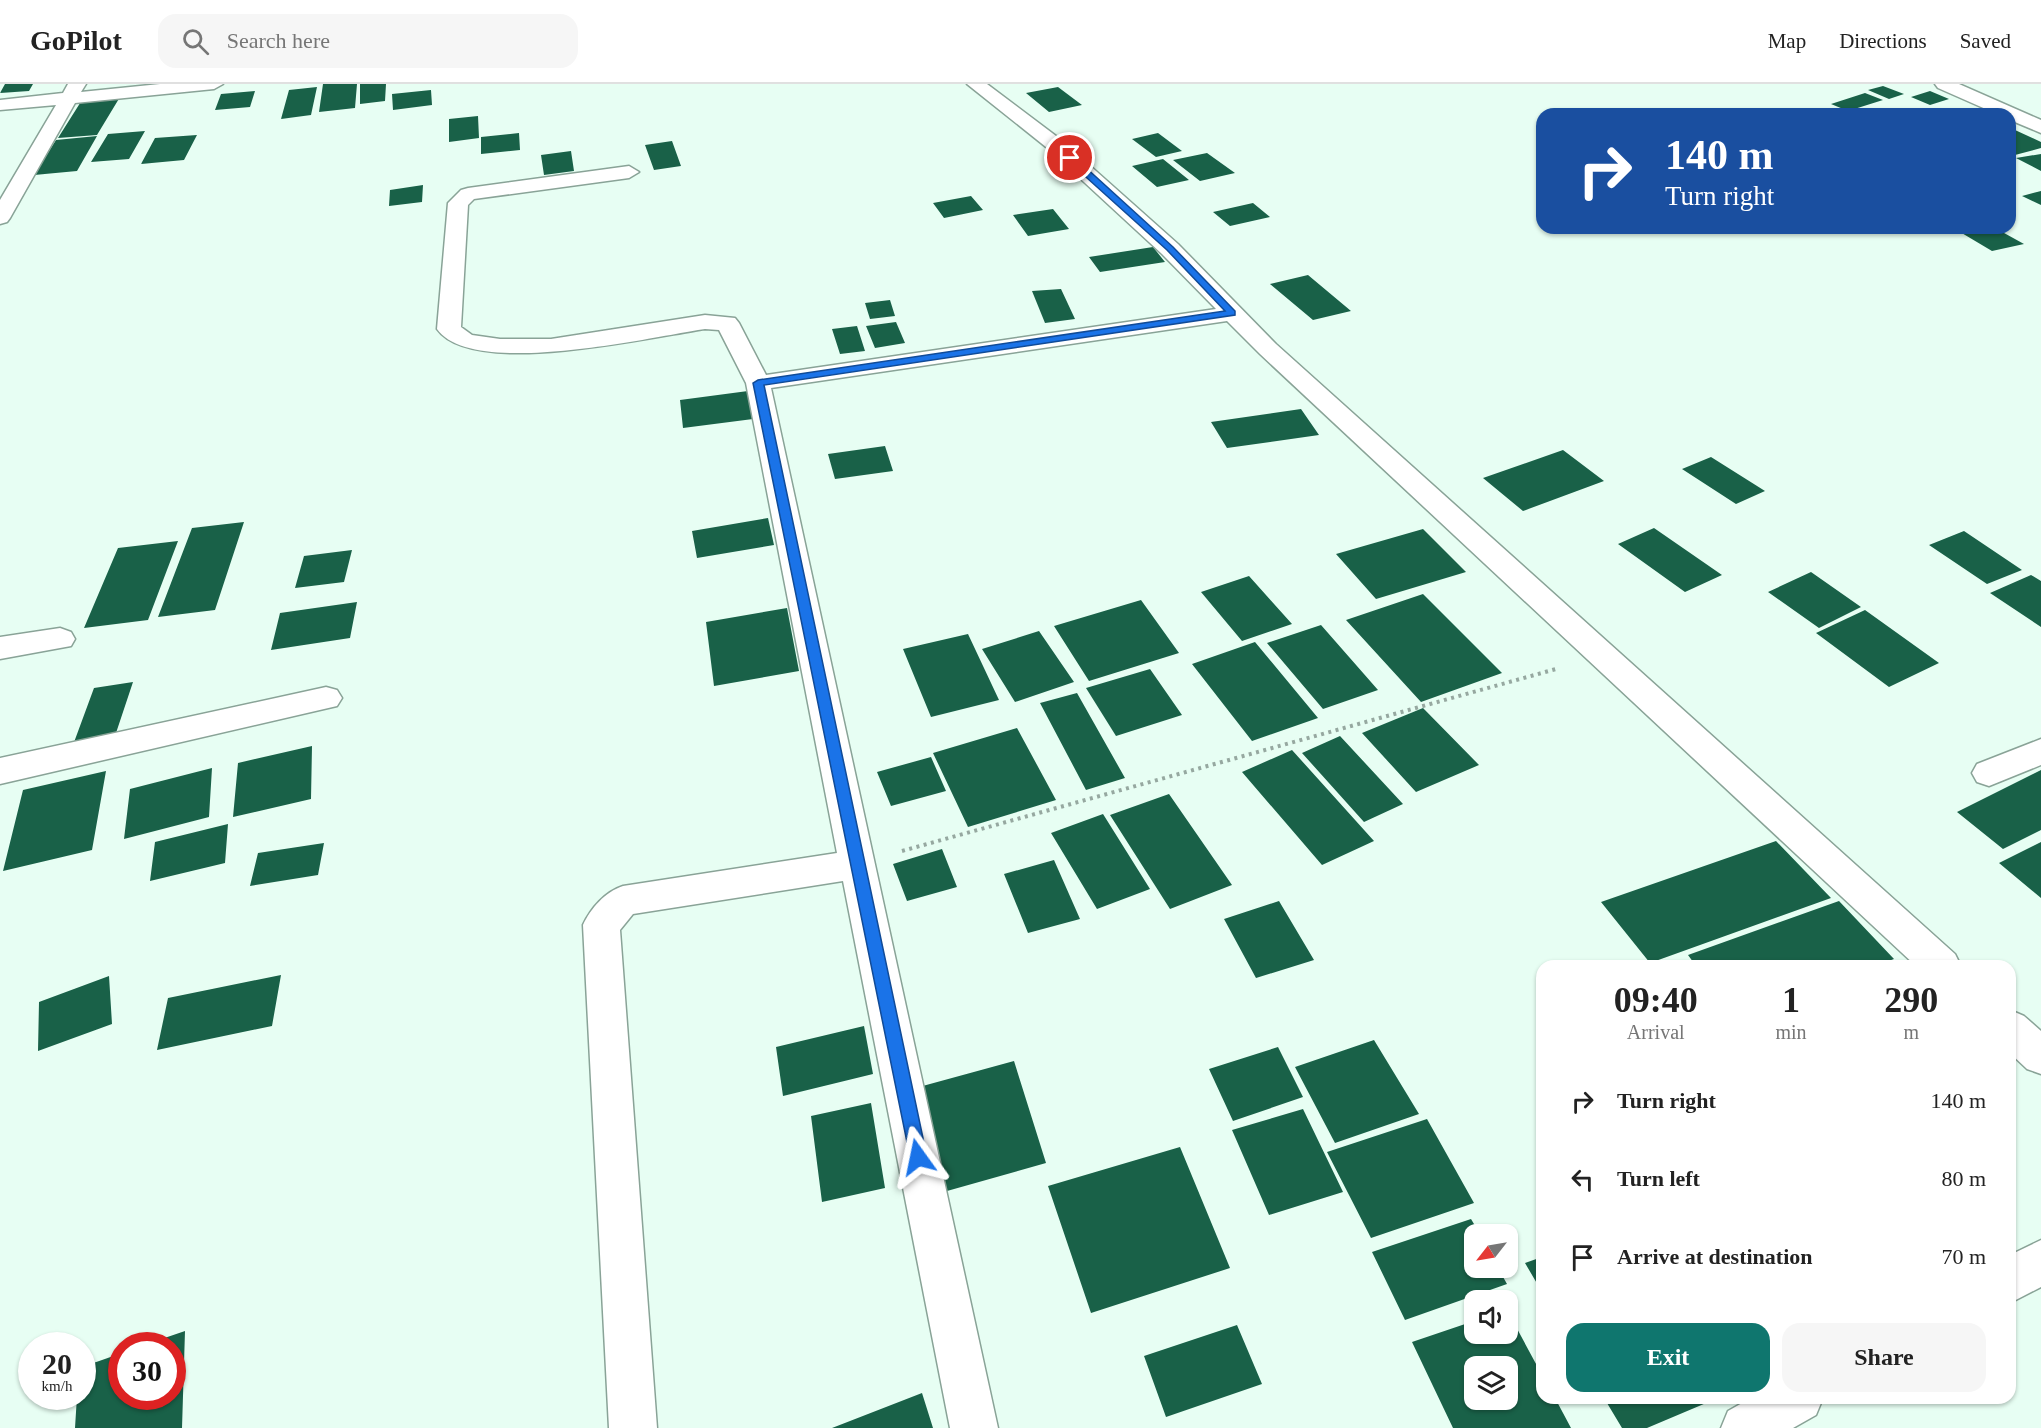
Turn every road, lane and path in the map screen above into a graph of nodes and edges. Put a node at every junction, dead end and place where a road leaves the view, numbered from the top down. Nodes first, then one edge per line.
1 (214, 84) edge
2 (976, 84) edge
3 (1944, 84) edge
4 (74, 91) edge
5 (0, 105) edge
6 (1998, 108) edge
7 (2016, 116) edge
8 (2041, 127) edge
9 (629, 172) dead end
10 (0, 218) edge
11 (1232, 313) junction
12 (758, 383) junction
13 (60, 639) dead end
14 (0, 648) edge
15 (1603, 657) junction
16 (326, 698) dead end
17 (2041, 751) edge
18 (0, 771) edge
19 (1989, 773) dead end
20 (858, 864) junction
21 (1935, 960) edge
22 (2016, 1033) edge
23 (2041, 1056) edge
24 (2041, 1262) edge
25 (2016, 1277) edge
26 (1788, 1404) edge
27 (633, 1428) edge
28 (974, 1428) edge
29 (1745, 1428) edge

1 - 4 street
2 - 11 street
3 - 6 street
4 - 5 street
4 - 10 street
7 - 8 street
9 - 12 street
11 - 12 street
11 - 15 street
12 - 20 street
13 - 14 street
15 - 20 path
15 - 21 street
16 - 18 street
17 - 19 street
20 - 27 street
20 - 28 street
22 - 23 street
24 - 25 street
26 - 29 street

